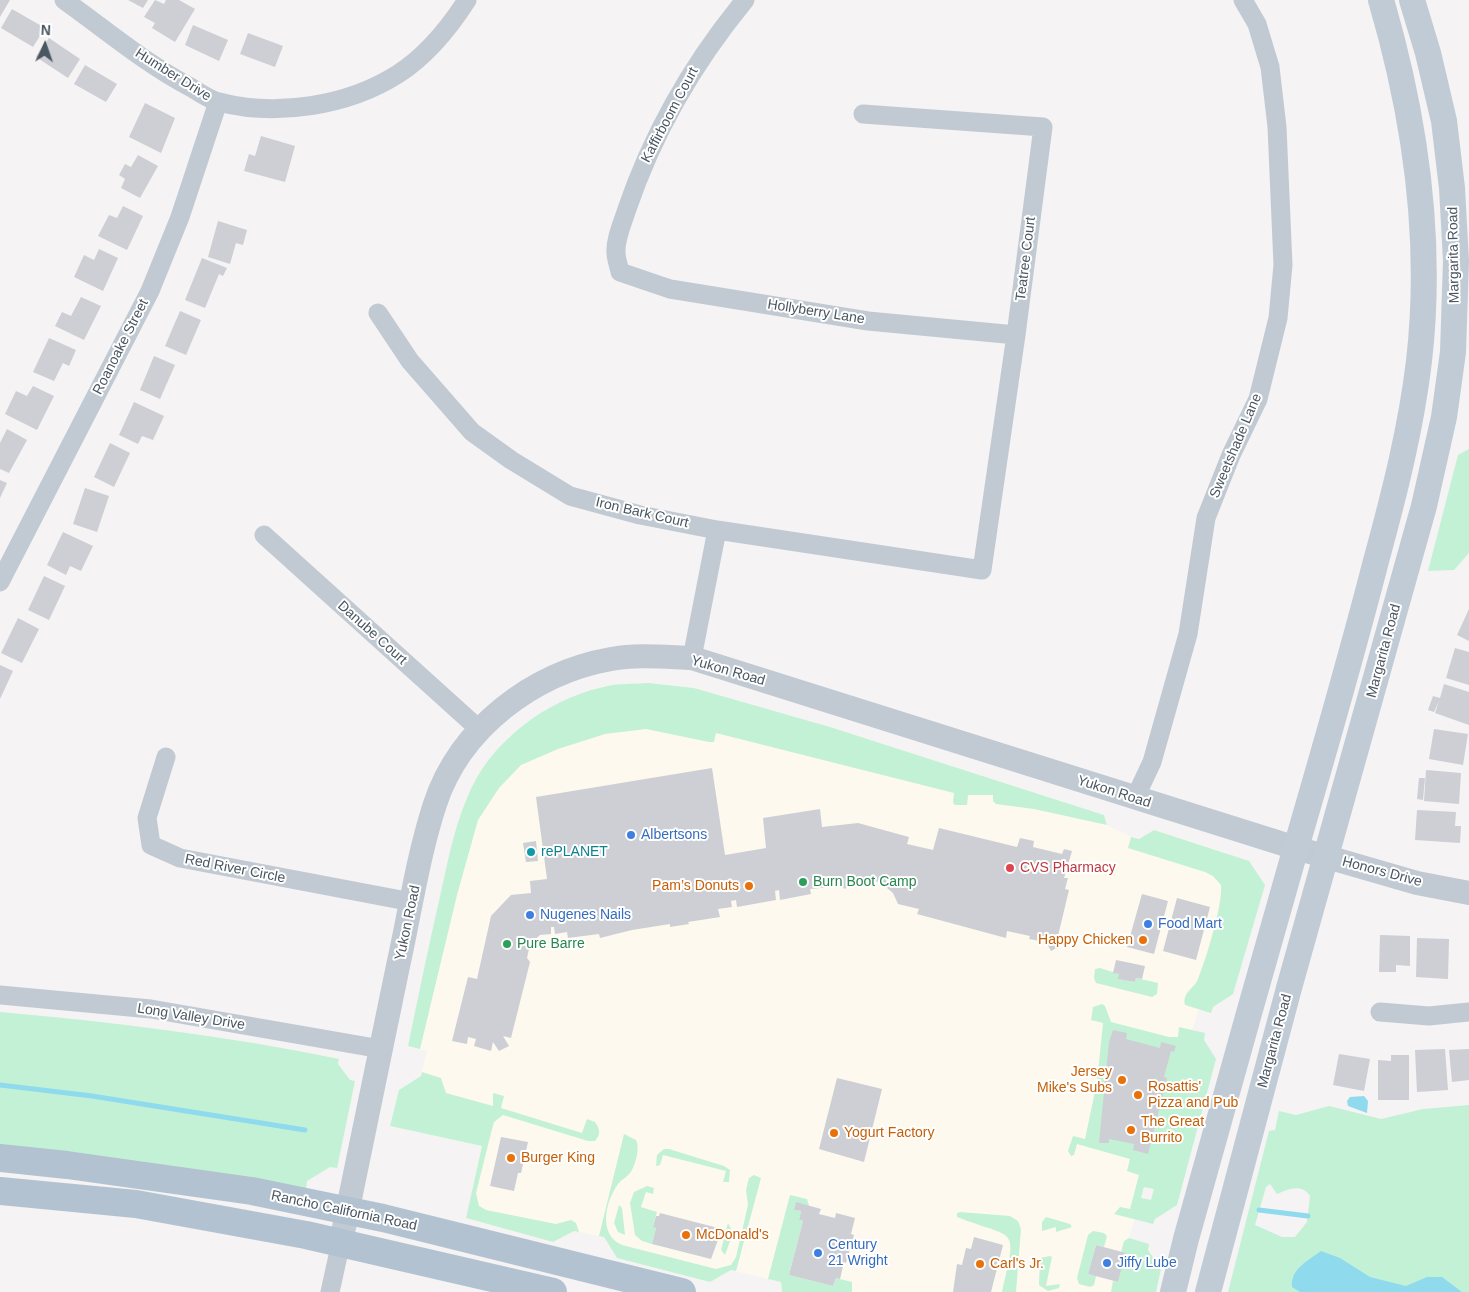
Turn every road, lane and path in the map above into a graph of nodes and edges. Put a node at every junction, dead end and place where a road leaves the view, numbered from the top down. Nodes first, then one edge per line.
1 (64, 0) edge
2 (745, 0) edge
3 (1243, 0) edge
4 (1381, 0) edge
5 (1412, 0) edge
6 (463, 2) edge
7 (218, 102) junction
8 (863, 114) dead end
9 (620, 272) joint
10 (378, 313) dead end
11 (1016, 335) junction
12 (717, 530) junction
13 (264, 536) dead end
14 (982, 570) joint
15 (0, 582) edge
16 (692, 658) junction
17 (480, 730) junction
18 (166, 757) dead end
19 (1135, 798) junction
20 (1296, 848) junction
21 (1326, 856) junction
22 (1469, 893) edge
23 (412, 902) junction
24 (0, 995) edge
25 (1380, 1012) dead end
26 (1469, 1012) edge
27 (381, 1049) junction
28 (0, 1158) edge
29 (0, 1191) edge
30 (348, 1210) junction
31 (341, 1242) junction
32 (330, 1292) edge
33 (553, 1292) edge
34 (682, 1292) edge
35 (1173, 1292) edge
36 (1208, 1292) edge

1 - 7 street, Humber Drive
2 - 9 street, Kaffirboom Court
3 - 19 street, Sweetshade Lane
4 - 20 main road
5 - 21 main road, Margarita Road
6 - 7 street, Humber Drive
7 - 15 street, Roanoake Street
8 - 11 street, Teatree Court
9 - 11 street, Hollyberry Lane
10 - 12 street, Iron Bark Court
11 - 14 street, Teatree Court
12 - 14 street, Iron Bark Court
12 - 16 street
13 - 17 street, Danube Court
16 - 17 street, Yukon Road
16 - 19 street, Yukon Road
17 - 23 street, Yukon Road
18 - 23 street, Red River Circle
19 - 20 street, Yukon Road
20 - 21 street, Honors Drive
20 - 35 main road
21 - 22 street, Honors Drive
21 - 36 main road, Margarita Road
23 - 27 street, Yukon Road
24 - 27 street, Long Valley Drive
25 - 26 street
27 - 30 street, Yukon Road
28 - 30 main road, Rancho California Road
29 - 31 main road
30 - 31 street, Yukon Road
30 - 34 main road, Rancho California Road
31 - 32 street
31 - 33 main road

